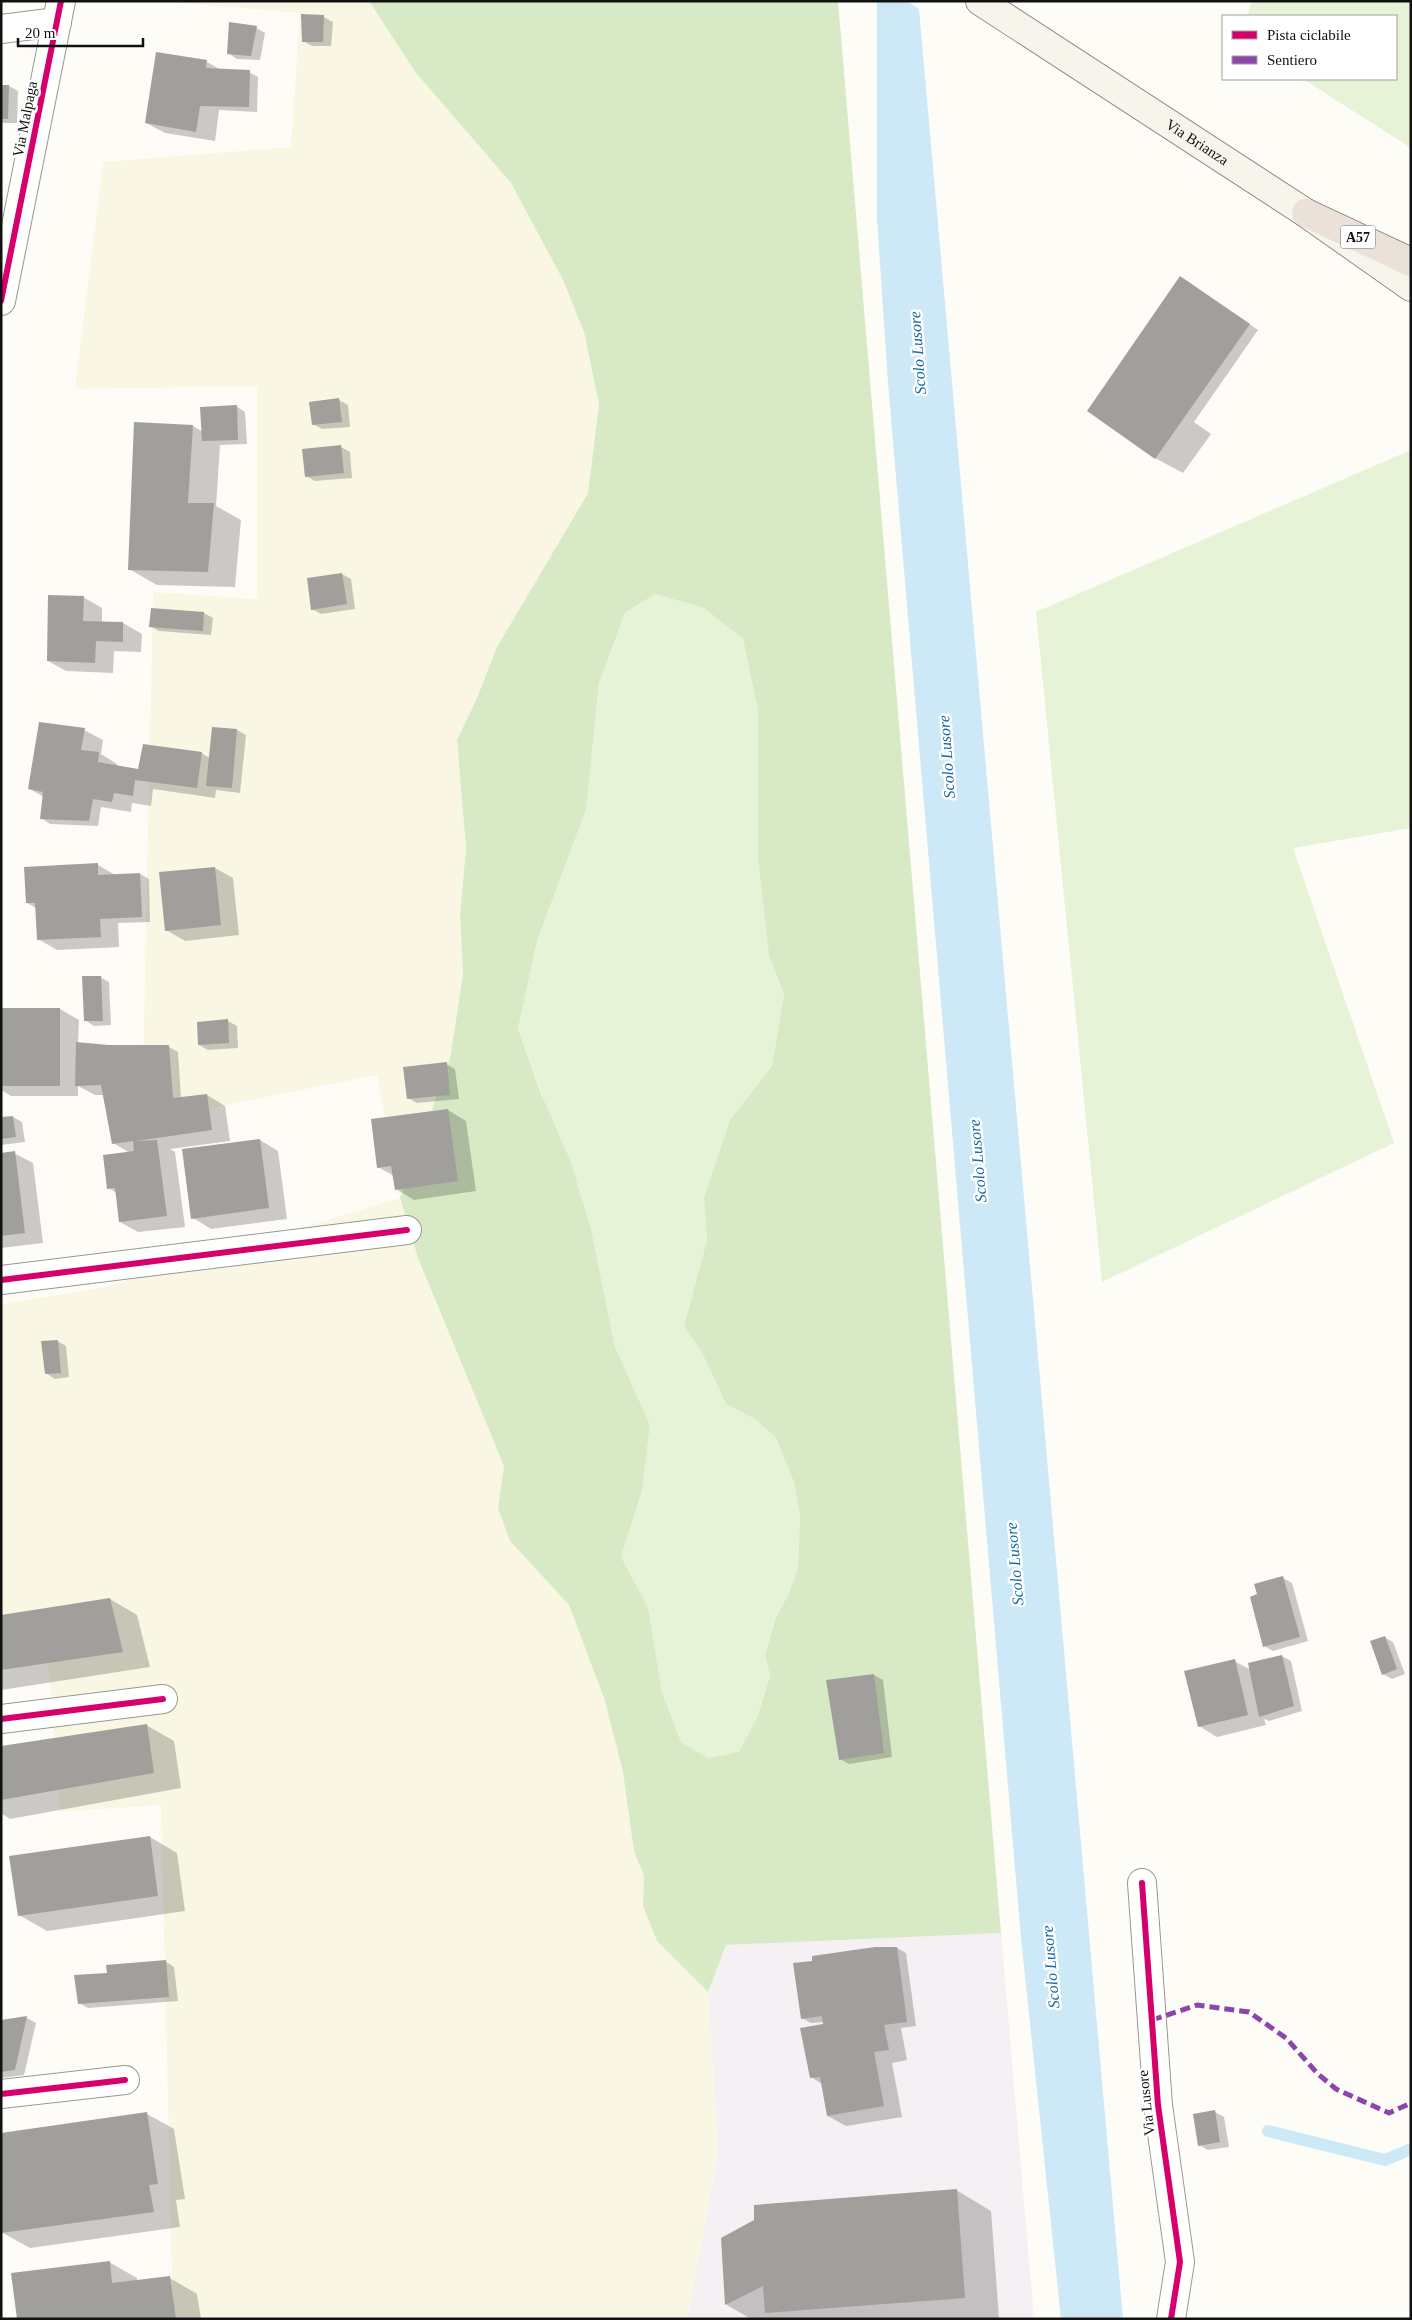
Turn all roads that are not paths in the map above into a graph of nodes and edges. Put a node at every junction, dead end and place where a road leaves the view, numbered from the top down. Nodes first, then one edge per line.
1 (980, 1) edge
2 (59, 12) edge
3 (1, 30) edge
4 (1306, 213) junction
5 (1411, 262) edge
6 (1411, 287) edge
7 (1, 301) edge
8 (407, 1230) dead end
9 (1, 1280) edge
10 (163, 1699) dead end
11 (1, 1719) edge
12 (1142, 1882) dead end
13 (125, 2080) dead end
14 (1, 2094) edge
15 (1171, 2319) edge

1 - 4 main road, Via Brianza
2 - 3 street
2 - 7 street, Via Malpaga
4 - 5 highway, A57
4 - 6 main road, Via Brianza
8 - 9 street
10 - 11 street
12 - 15 street, Via Lusore
13 - 14 street

